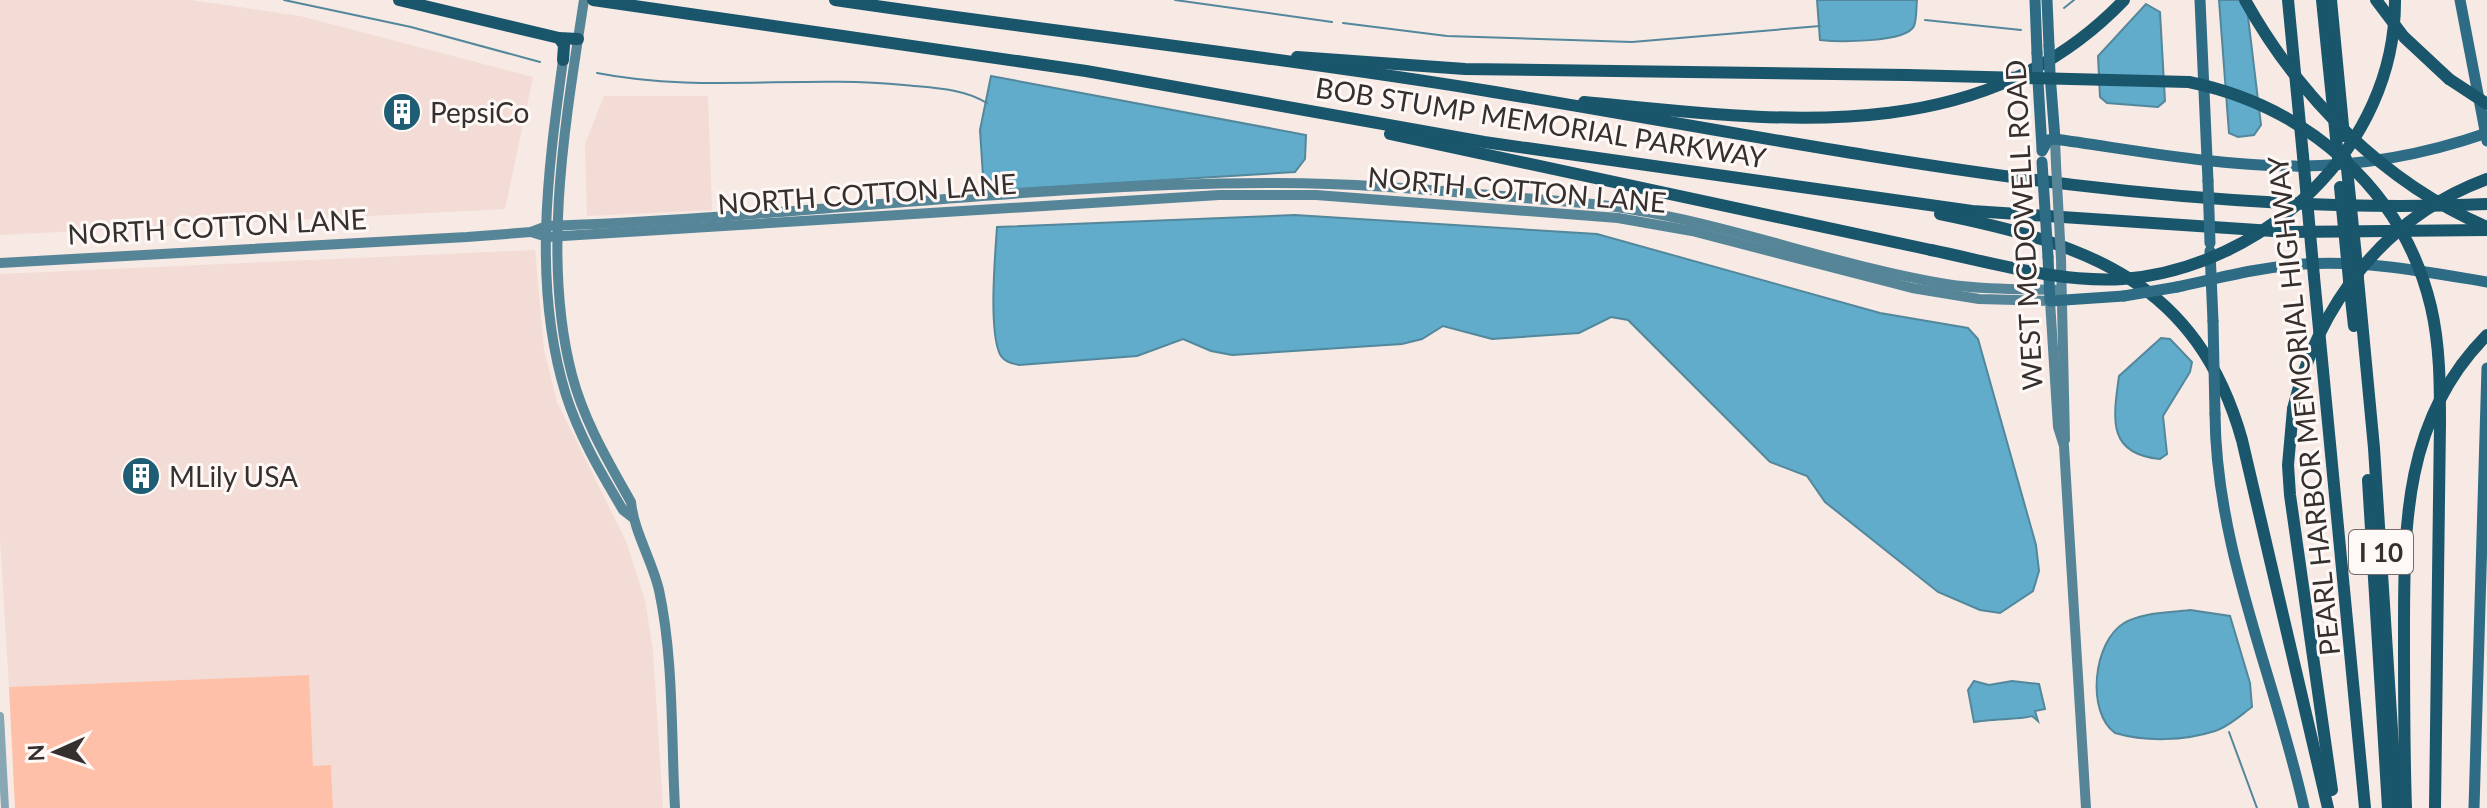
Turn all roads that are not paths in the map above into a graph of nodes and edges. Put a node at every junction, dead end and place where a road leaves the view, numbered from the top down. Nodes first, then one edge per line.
1 (399, 0) edge
2 (584, 0) edge
3 (593, 0) edge
4 (835, 0) edge
5 (2035, 0) edge
6 (2047, 0) edge
7 (2124, 0) edge
8 (2200, 0) edge
9 (2245, 0) edge
10 (2288, 0) edge
11 (2322, 0) edge
12 (2331, 0) edge
13 (2376, 0) edge
14 (2395, 0) edge
15 (2460, 0) edge
16 (559, 38) junction
17 (578, 39) junction
18 (1230, 56) junction
19 (563, 60) joint
20 (1484, 90) junction
21 (1211, 93) junction
22 (2487, 104) edge
23 (2486, 133) edge
24 (2055, 139) junction
25 (2487, 141) edge
26 (2042, 157) junction
27 (2342, 158) junction
28 (2208, 161) junction
29 (2487, 179) edge
30 (1797, 188) junction
31 (2487, 204) edge
32 (708, 217) junction
33 (2487, 228) edge
34 (671, 230) junction
35 (553, 231) junction
36 (0, 263) edge
37 (2211, 280) junction
38 (2353, 280) junction
39 (2487, 282) edge
40 (2056, 296) junction
41 (2487, 335) edge
42 (2487, 368) edge
43 (0, 716) edge
44 (5, 808) edge
45 (675, 808) edge
46 (2086, 808) edge
47 (2304, 808) edge
48 (2328, 808) edge
49 (2334, 808) edge
50 (2365, 808) edge
51 (2388, 808) edge
52 (2397, 808) edge
53 (2406, 808) edge
54 (2435, 808) edge
55 (2474, 808) edge

1 - 16 highway
2 - 17 main road
3 - 21 highway, BOB STUMP MEMORIAL PARKWAY
4 - 18 highway, BOB STUMP MEMORIAL PARKWAY
5 - 26 main road, WEST MCDOWELL ROAD, bridge
6 - 24 main road, WEST MCDOWELL ROAD, bridge
7 - 20 highway
8 - 28 main road
9 - 33 highway, bridge
10 - 50 highway, PEARL HARBOR MEMORIAL HIGHWAY / I 10, bridge
11 - 27 highway
12 - 27 highway, I 10
13 - 22 highway, bridge
14 - 21 highway, bridge
15 - 23 main road
16 - 17 highway
16 - 19 highway
17 - 35 main road
18 - 20 highway, BOB STUMP MEMORIAL PARKWAY
18 - 54 highway, bridge
19 - 35 main road
20 - 31 highway, BOB STUMP MEMORIAL PARKWAY
21 - 30 highway, BOB STUMP MEMORIAL PARKWAY
23 - 25 main road
23 - 28 main road
24 - 26 main road
24 - 28 main road
24 - 40 main road, WEST MCDOWELL ROAD, bridge
26 - 40 main road, WEST MCDOWELL ROAD, bridge
27 - 38 highway, I 10, bridge
28 - 37 main road, bridge
29 - 49 highway, bridge
30 - 33 highway, BOB STUMP MEMORIAL PARKWAY
30 - 48 highway
32 - 34 main road
32 - 35 main road, NORTH COTTON LANE
32 - 40 main road, NORTH COTTON LANE
34 - 35 main road, NORTH COTTON LANE
34 - 40 main road, NORTH COTTON LANE
35 - 36 main road, NORTH COTTON LANE
35 - 45 main road
37 - 39 main road, NORTH COTTON LANE
37 - 40 main road, NORTH COTTON LANE, bridge
37 - 47 main road, bridge
38 - 51 highway
38 - 52 highway, I 10
40 - 46 main road, WEST MCDOWELL ROAD
41 - 53 highway
42 - 55 main road
43 - 44 street

